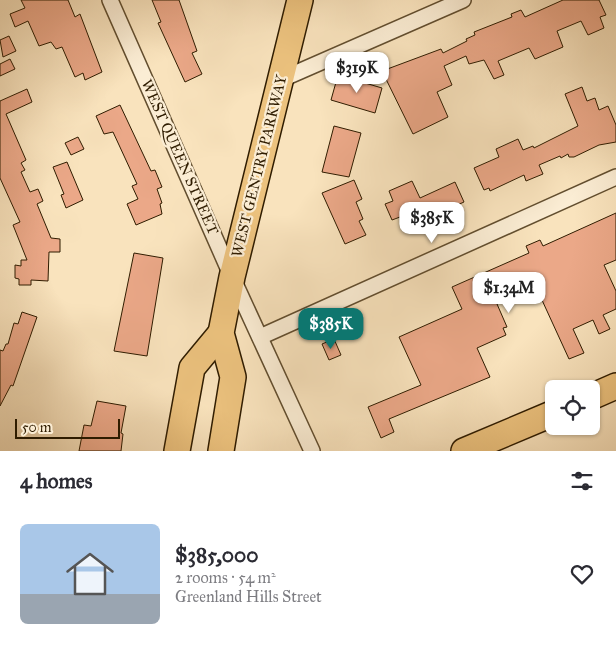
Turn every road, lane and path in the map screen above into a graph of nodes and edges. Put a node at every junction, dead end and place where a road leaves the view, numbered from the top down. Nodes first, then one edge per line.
1 (110, 0) edge
2 (300, 0) edge
3 (463, 0) edge
4 (280, 80) junction
5 (616, 177) edge
6 (232, 277) junction
7 (221, 333) junction
8 (260, 337) junction
9 (616, 386) edge
10 (600, 393) edge
11 (545, 417) edge
12 (176, 451) edge
13 (221, 451) edge
14 (312, 451) edge
15 (464, 451) edge

1 - 6 street, WEST QUEEN STREET
2 - 4 main road, WEST GENTRY PARKWAY
3 - 4 street
4 - 6 main road, WEST GENTRY PARKWAY
5 - 8 street
6 - 7 main road, WEST GENTRY PARKWAY
6 - 8 street, WEST QUEEN STREET
7 - 12 main road, WEST GENTRY PARKWAY
7 - 13 main road, WEST GENTRY PARKWAY
8 - 14 street, WEST QUEEN STREET
9 - 10 main road
11 - 15 main road

